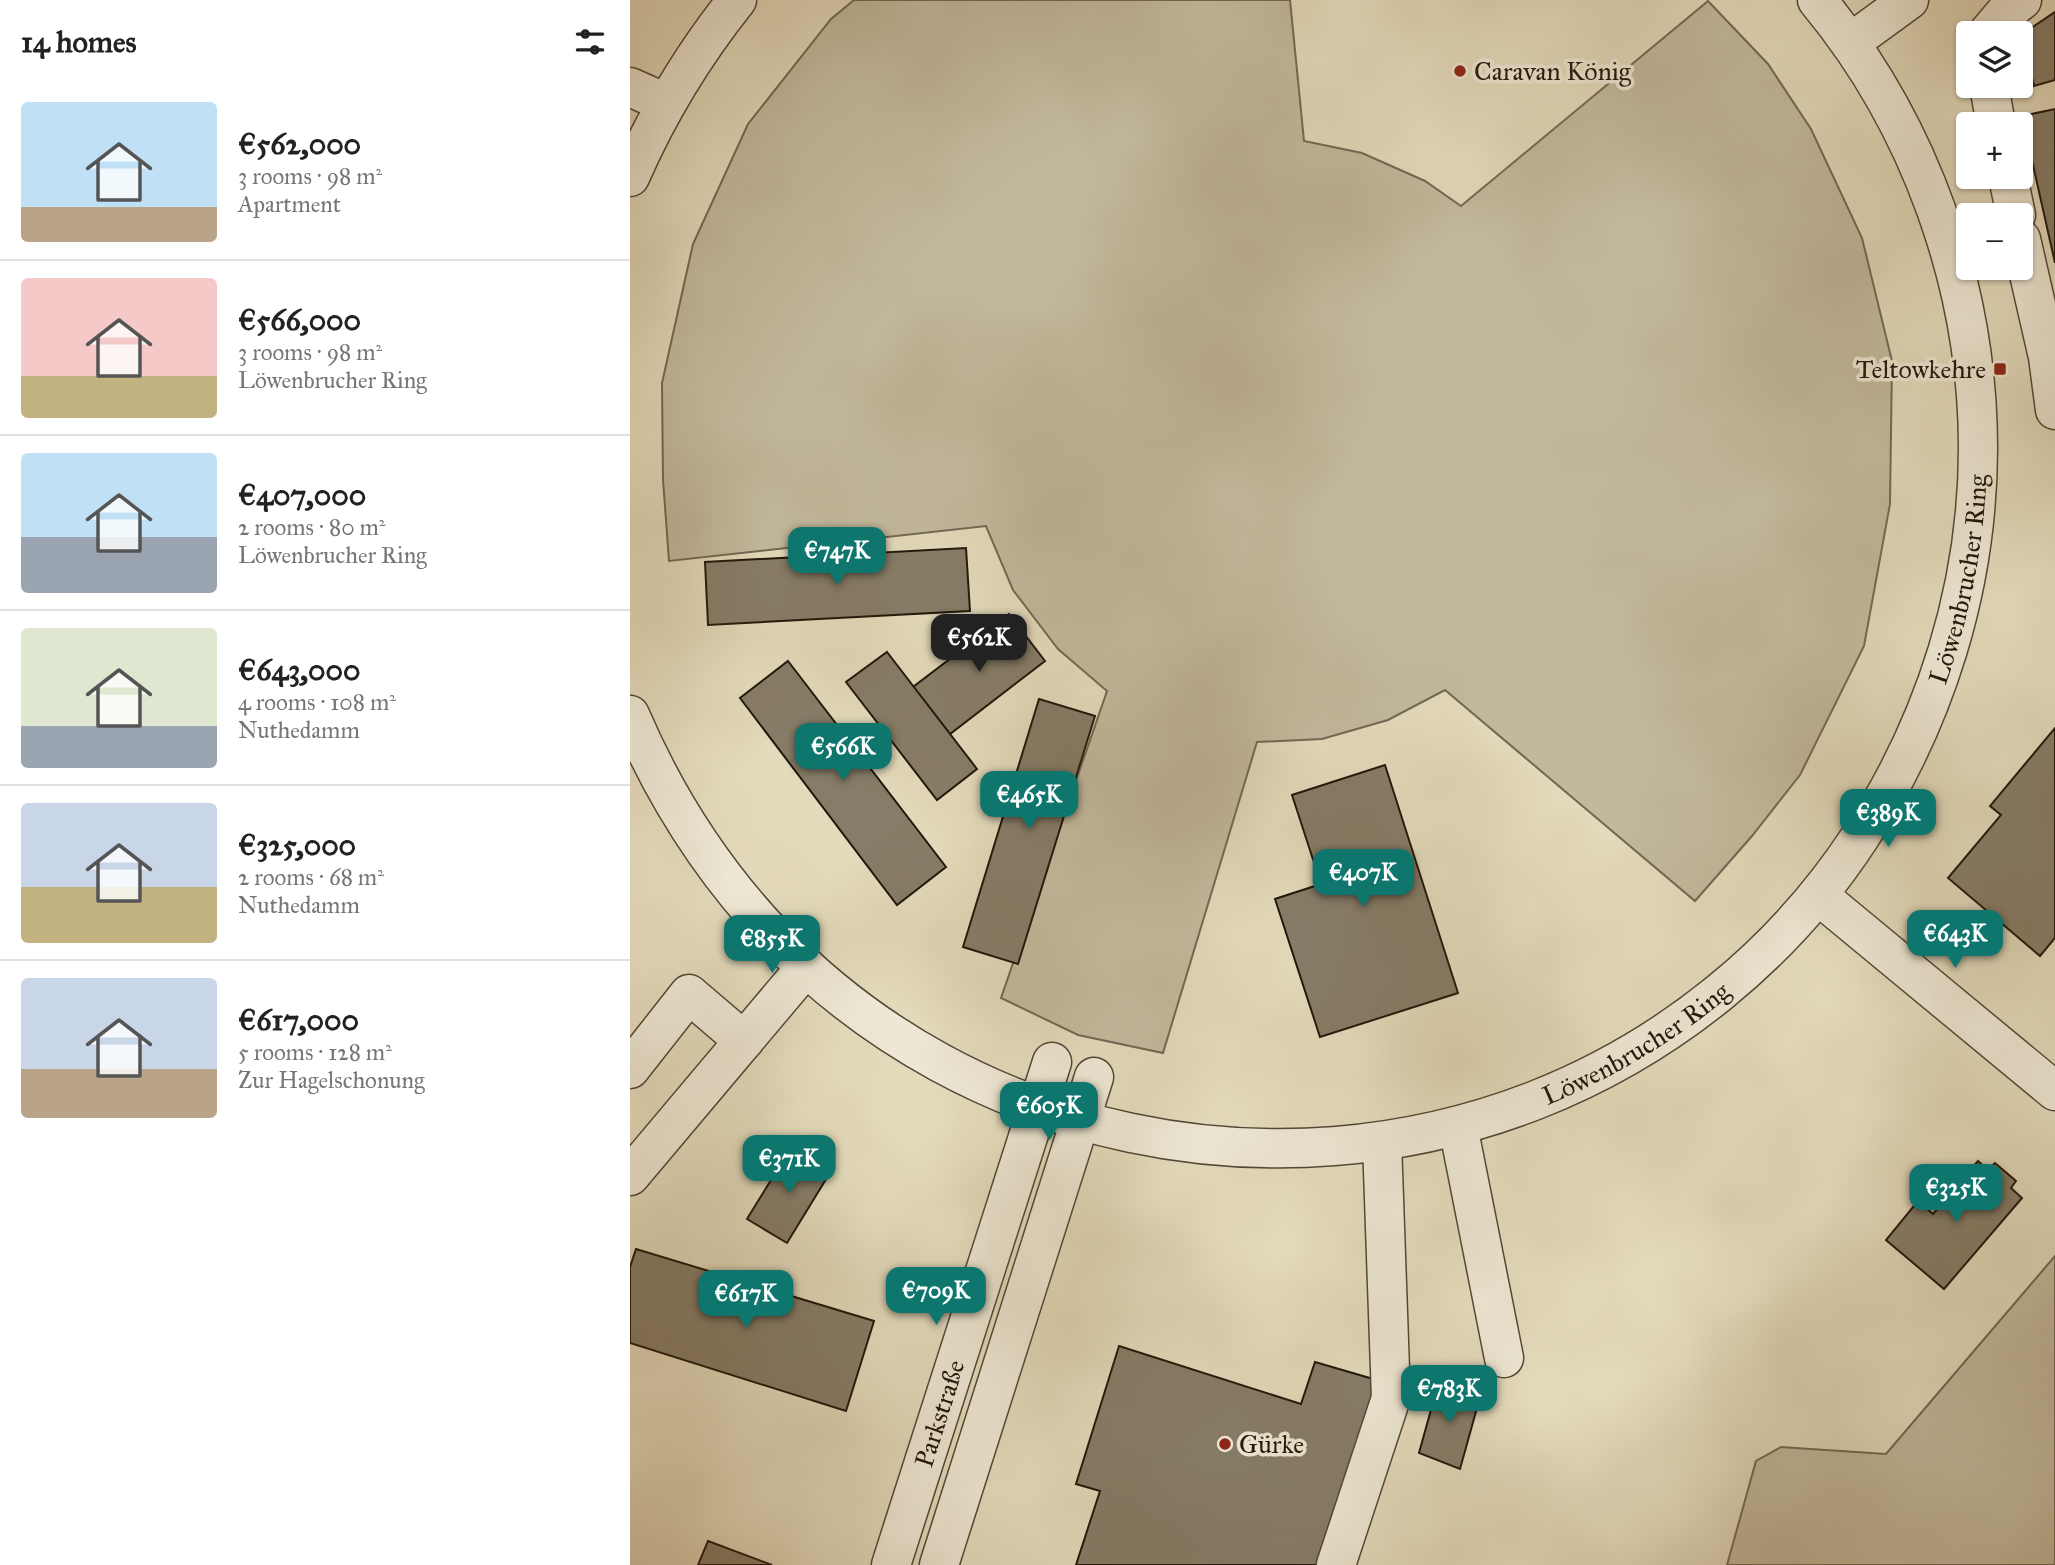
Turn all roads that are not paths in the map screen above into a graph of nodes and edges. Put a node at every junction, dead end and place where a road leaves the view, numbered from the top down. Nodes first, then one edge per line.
1 (737, 0) edge
2 (1817, 0) edge
3 (1909, 0) edge
4 (2022, 0) edge
5 (1998, 21) edge
6 (1850, 43) junction
7 (630, 86) edge
8 (666, 103) junction
9 (638, 138) edge
10 (630, 177) edge
11 (2030, 280) edge
12 (2055, 410) edge
13 (630, 715) edge
14 (1818, 895) junction
15 (806, 967) junction
16 (744, 1041) junction
17 (1052, 1062) dead end
18 (630, 1069) edge
19 (1094, 1077) dead end
20 (2055, 1091) edge
21 (1038, 1107) junction
22 (1080, 1121) junction
23 (1458, 1126) junction
24 (1382, 1142) junction
25 (638, 1151) edge
26 (1504, 1358) dead end
27 (891, 1565) edge
28 (939, 1565) edge
29 (1336, 1565) edge

1 - 8 street
2 - 6 street, Löwenbrucher Ring
3 - 6 street
4 - 5 street
6 - 14 street, Löwenbrucher Ring
7 - 8 street
8 - 9 street
9 - 10 street
11 - 12 street
13 - 15 street, Löwenbrucher Ring
14 - 20 street
14 - 23 street, Löwenbrucher Ring
15 - 16 street
15 - 21 street, Löwenbrucher Ring
16 - 18 street
16 - 25 street
17 - 21 street, Parkstraße
19 - 22 street, Parkstraße
21 - 22 street, Löwenbrucher Ring
21 - 27 street, Parkstraße
22 - 24 street, Löwenbrucher Ring
22 - 28 street, Parkstraße
23 - 24 street, Löwenbrucher Ring
23 - 26 street
24 - 29 street

